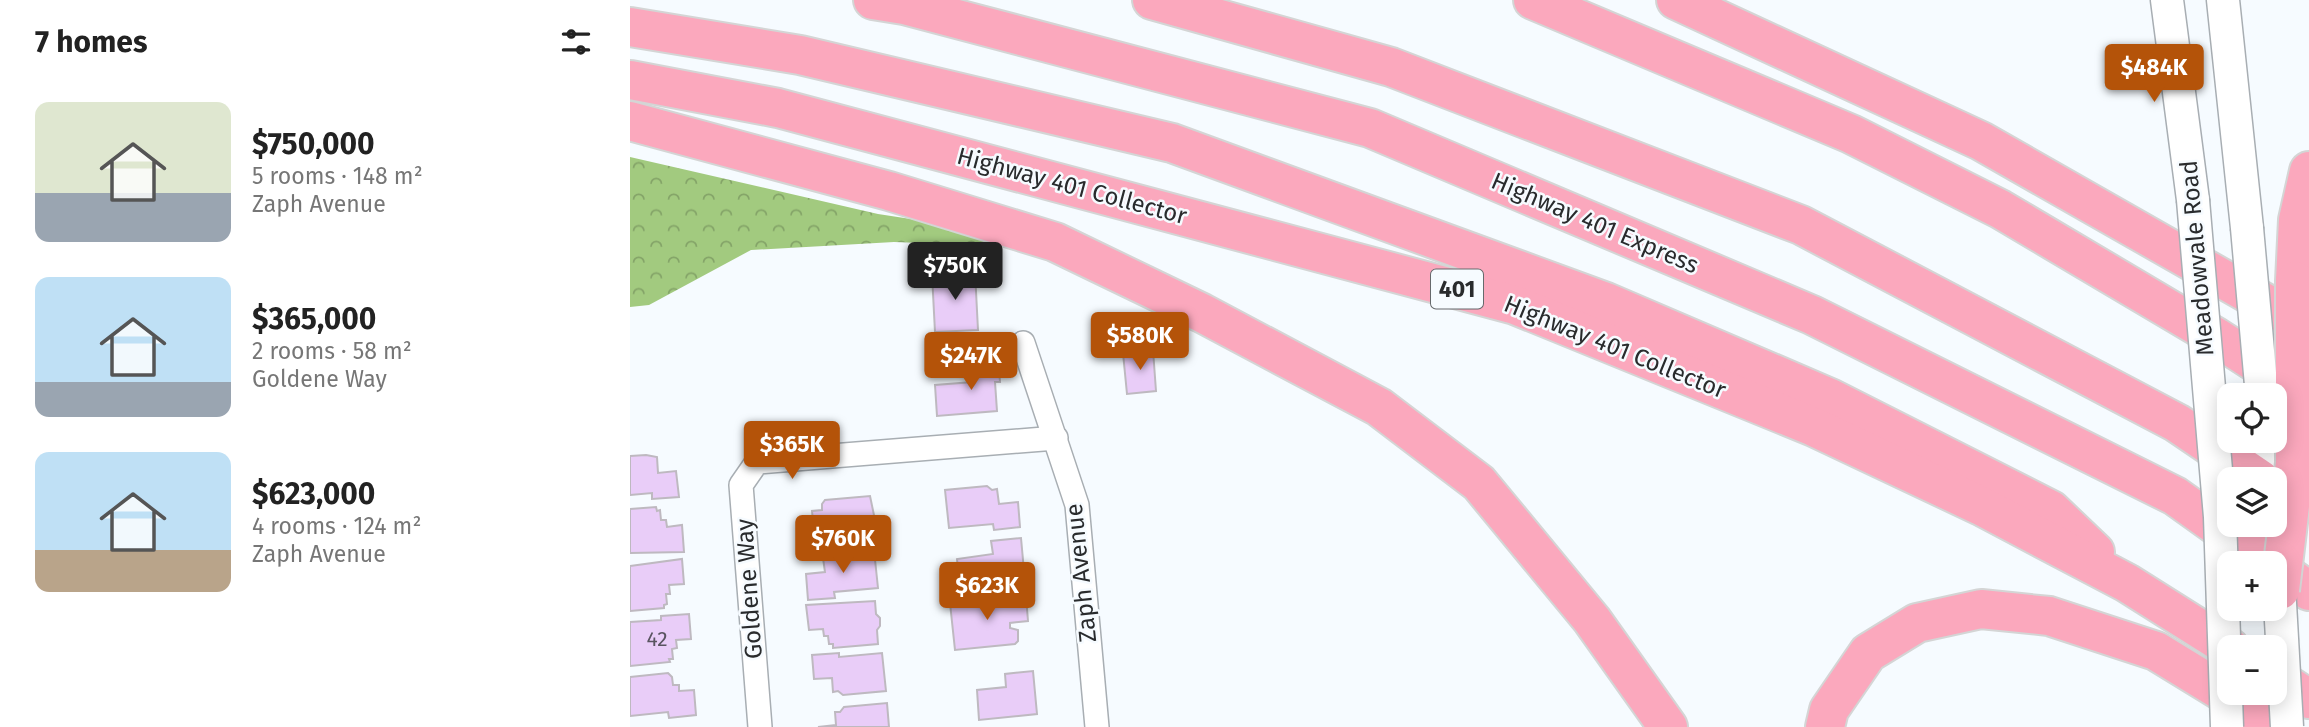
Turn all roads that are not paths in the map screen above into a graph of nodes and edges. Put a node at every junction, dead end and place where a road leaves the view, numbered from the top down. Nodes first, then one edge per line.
1 (873, 0) edge
2 (1152, 0) edge
3 (1533, 0) edge
4 (1676, 0) edge
5 (2167, 0) edge
6 (2222, 0) edge
7 (630, 27) edge
8 (630, 80) edge
9 (630, 121) edge
10 (2309, 171) edge
11 (2309, 328) edge
12 (1023, 343) dead end
13 (2261, 383) edge
14 (2309, 398) edge
15 (1056, 438) junction
16 (2242, 467) edge
17 (2287, 497) edge
18 (2309, 512) edge
19 (2247, 551) edge
20 (2286, 551) edge
21 (2127, 583) junction
22 (2284, 621) edge
23 (2217, 640) edge
24 (2287, 685) edge
25 (2309, 699) edge
26 (760, 727) edge
27 (1097, 727) edge
28 (1668, 727) edge
29 (1825, 727) edge
30 (2227, 727) edge
31 (2280, 727) edge
32 (2287, 727) edge

1 - 19 highway, Highway 401 Express
2 - 16 highway
3 - 14 highway
4 - 11 highway
5 - 30 main road, Meadowvale Road, bridge
6 - 13 main road, Meadowvale Road, bridge
7 - 21 highway
8 - 21 highway, Highway 401 Collector / 401
9 - 28 highway
10 - 20 highway, bridge
12 - 15 street, Zaph Avenue
15 - 26 street, Goldene Way
15 - 27 street, Zaph Avenue
17 - 18 highway
21 - 23 highway, Highway 401 Collector / 401
22 - 32 main road, bridge
24 - 25 highway
29 - 31 highway

